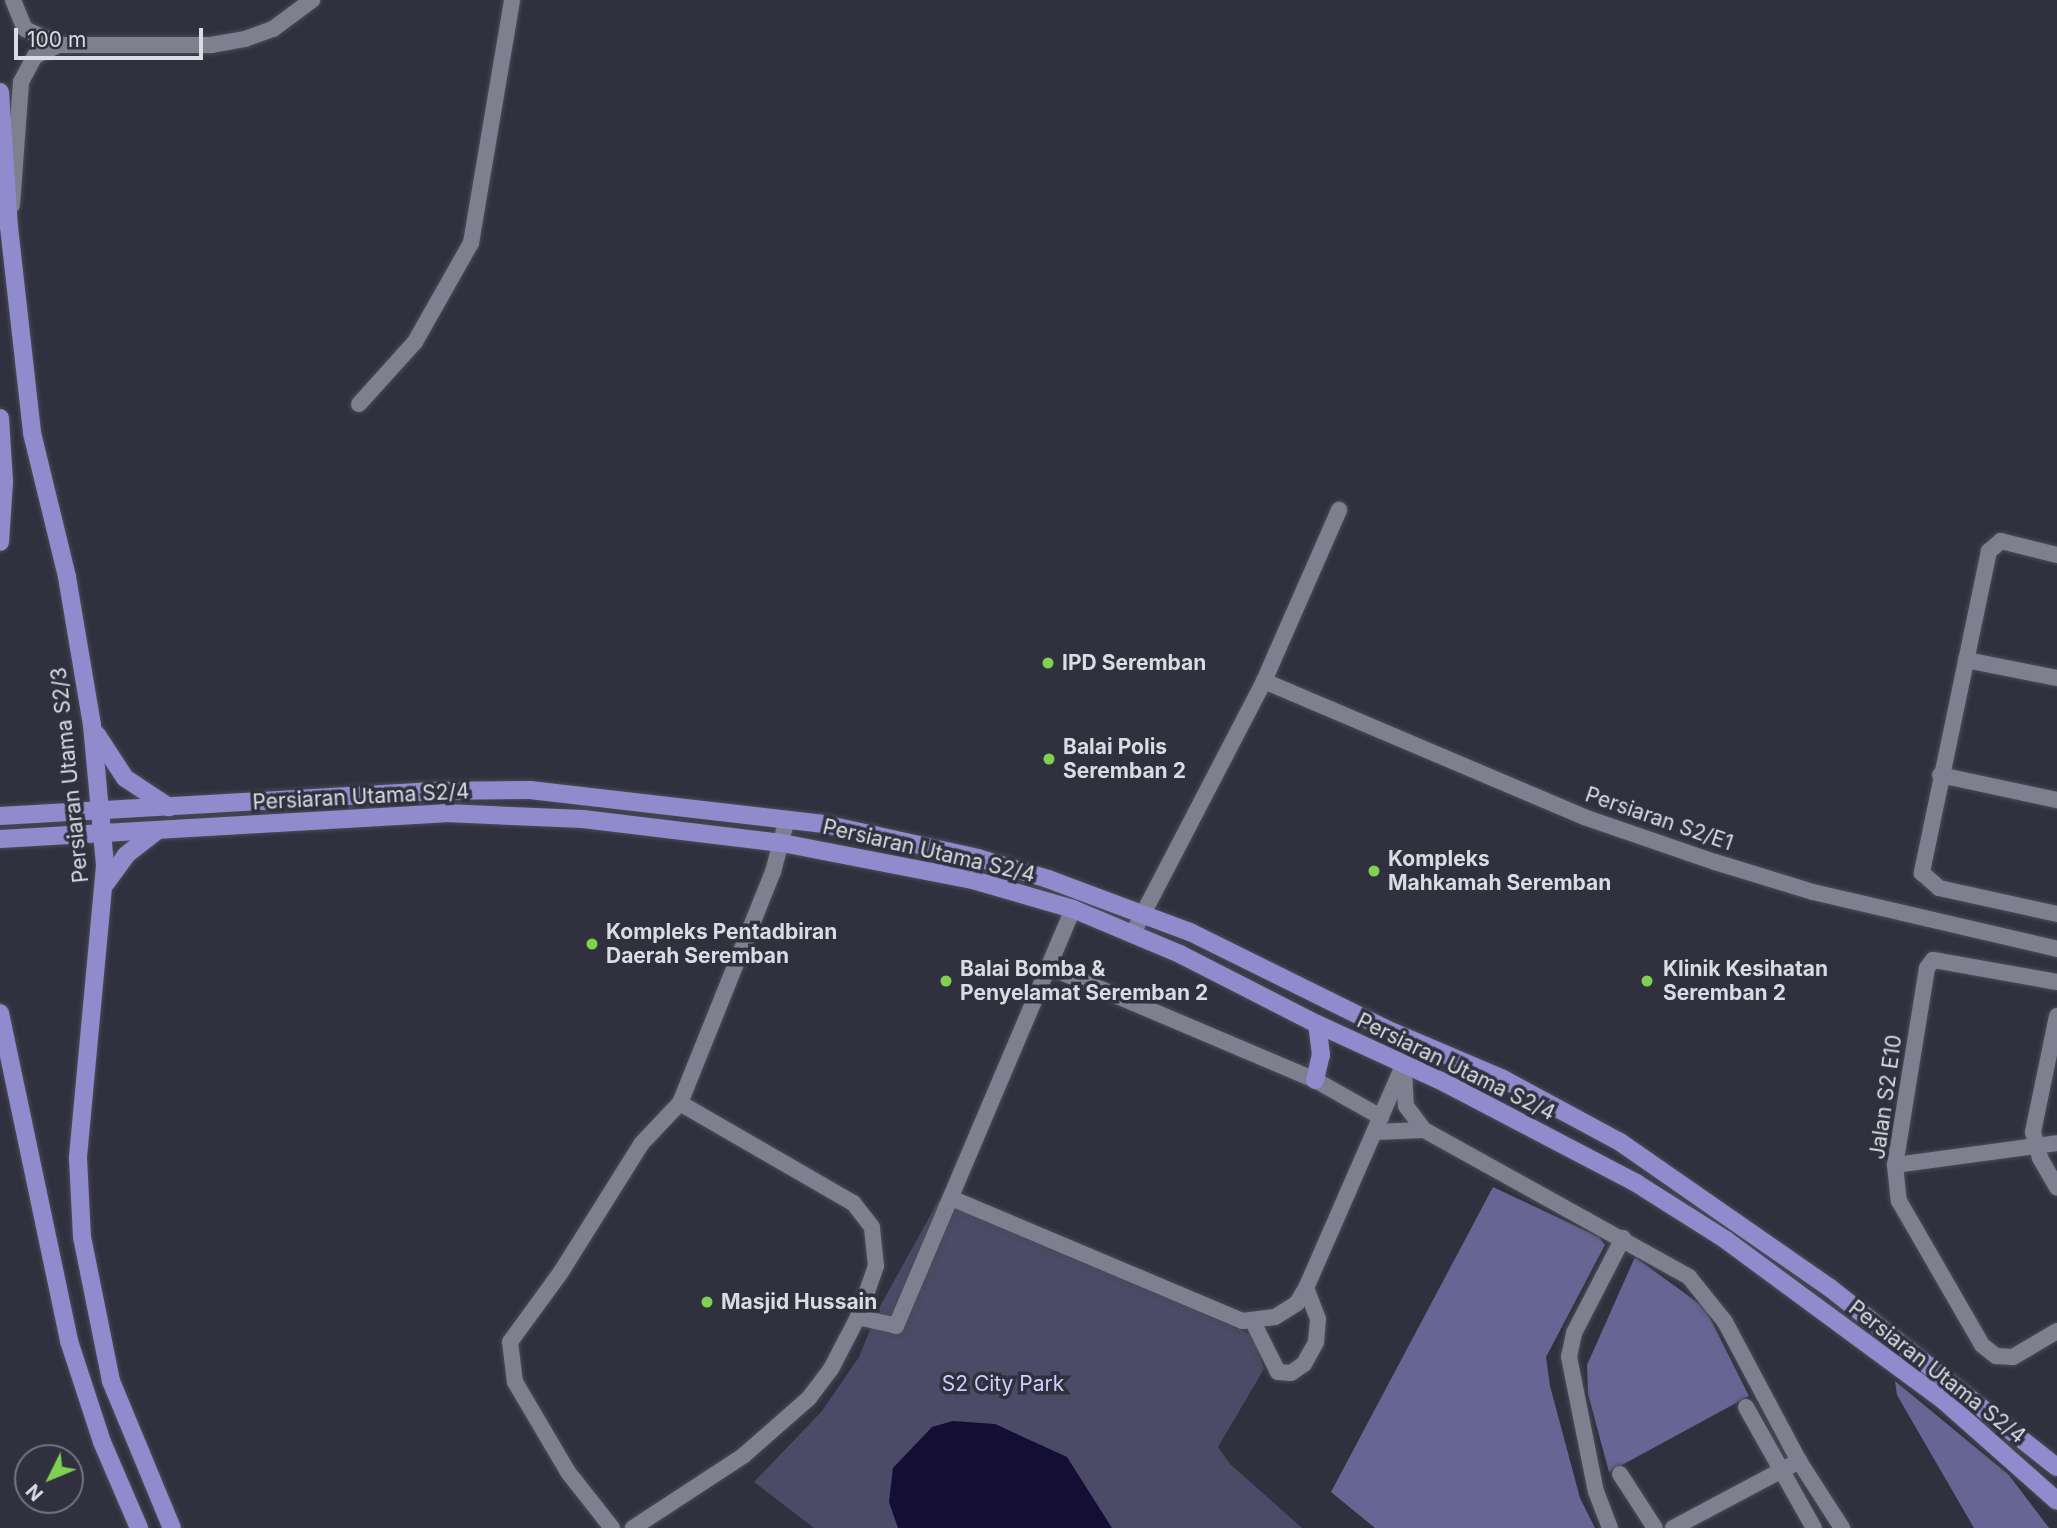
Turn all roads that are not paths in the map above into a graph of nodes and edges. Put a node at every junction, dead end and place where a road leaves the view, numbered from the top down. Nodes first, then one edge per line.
1 (13, 0) edge
2 (312, 0) edge
3 (512, 0) edge
4 (59, 45) junction
5 (0, 92) edge
6 (9, 227) junction
7 (359, 404) dead end
8 (0, 418) edge
9 (1339, 510) dead end
10 (0, 542) edge
11 (2057, 555) edge
12 (1966, 660) junction
13 (2057, 678) edge
14 (1264, 681) junction
15 (92, 725) junction
16 (1940, 775) junction
17 (2057, 800) edge
18 (172, 809) junction
19 (100, 810) junction
20 (0, 816) edge
21 (788, 819) junction
22 (155, 832) junction
23 (102, 834) junction
24 (0, 839) edge
25 (782, 843) junction
26 (978, 858) junction
27 (973, 880) junction
28 (106, 883) junction
29 (1073, 909) junction
30 (1145, 912) junction
31 (2057, 914) edge
32 (1133, 933) junction
33 (2057, 948) edge
34 (1049, 967) junction
35 (2057, 982) edge
36 (0, 1013) edge
37 (2057, 1016) edge
38 (1317, 1024) junction
39 (1386, 1029) junction
40 (1404, 1064) junction
41 (1315, 1080) junction
42 (680, 1103) junction
43 (1378, 1124) junction
44 (1424, 1130) junction
45 (2057, 1143) edge
46 (2036, 1146) junction
47 (1895, 1165) junction
48 (2057, 1187) edge
49 (951, 1198) junction
50 (1623, 1238) junction
51 (1306, 1288) junction
52 (858, 1317) junction
53 (1253, 1322) junction
54 (2057, 1331) edge
55 (1746, 1407) dead end
56 (1799, 1461) junction
57 (2057, 1467) edge
58 (1780, 1470) junction
59 (1620, 1474) dead end
60 (2057, 1501) edge
61 (139, 1528) edge
62 (172, 1528) edge
63 (612, 1528) edge
64 (633, 1528) edge
65 (1610, 1528) edge
66 (1655, 1528) edge
67 (1673, 1528) edge
68 (1814, 1528) edge
69 (1842, 1528) edge

1 - 4 street
2 - 4 street
3 - 7 street
4 - 6 street
5 - 6 main road, Persiaran Utama S2/3
6 - 15 main road, Persiaran Utama S2/3
8 - 10 main road
9 - 14 street
11 - 12 street
12 - 13 street
12 - 16 street
14 - 30 street
14 - 33 street, Persiaran S2/E1
15 - 18 main road
15 - 19 main road, Persiaran Utama S2/3
16 - 17 street
16 - 31 street
18 - 19 main road, Persiaran Utama S2/4
18 - 21 main road, Persiaran Utama S2/4
19 - 20 main road, Persiaran Utama S2/4
19 - 23 main road, Persiaran Utama S2/3
21 - 25 street
21 - 26 main road, Persiaran Utama S2/4
22 - 23 main road, Persiaran Utama S2/4
22 - 25 main road, Persiaran Utama S2/4
22 - 28 main road
23 - 24 main road, Persiaran Utama S2/4
23 - 28 main road, Persiaran Utama S2/3
25 - 27 main road, Persiaran Utama S2/4
25 - 42 street
26 - 27 main road
26 - 30 main road, Persiaran Utama S2/4
27 - 29 main road, Persiaran Utama S2/4
28 - 62 main road, Persiaran Utama S2/3
29 - 32 main road, Persiaran Utama S2/4
29 - 34 street
30 - 32 street
30 - 39 main road, Persiaran Utama S2/4
32 - 38 main road, Persiaran Utama S2/4
34 - 41 street
34 - 49 street
35 - 47 street, Jalan S2 E10
36 - 61 main road
37 - 46 street
38 - 40 main road, Persiaran Utama S2/4
38 - 41 main road
39 - 40 main road
39 - 57 main road, Persiaran Utama S2/4
40 - 43 street
40 - 44 street
40 - 60 main road, Persiaran Utama S2/4
41 - 43 street
42 - 52 street
42 - 63 street
43 - 44 street
43 - 51 street
44 - 50 street
45 - 46 street
46 - 47 street
46 - 48 street
47 - 54 street, Jalan S2 E10
49 - 52 street
49 - 53 street
50 - 56 street
50 - 65 street
51 - 53 street
51 - 53 street
52 - 64 street
55 - 58 street
56 - 58 street
56 - 69 street
58 - 67 street
58 - 68 street
59 - 66 street

